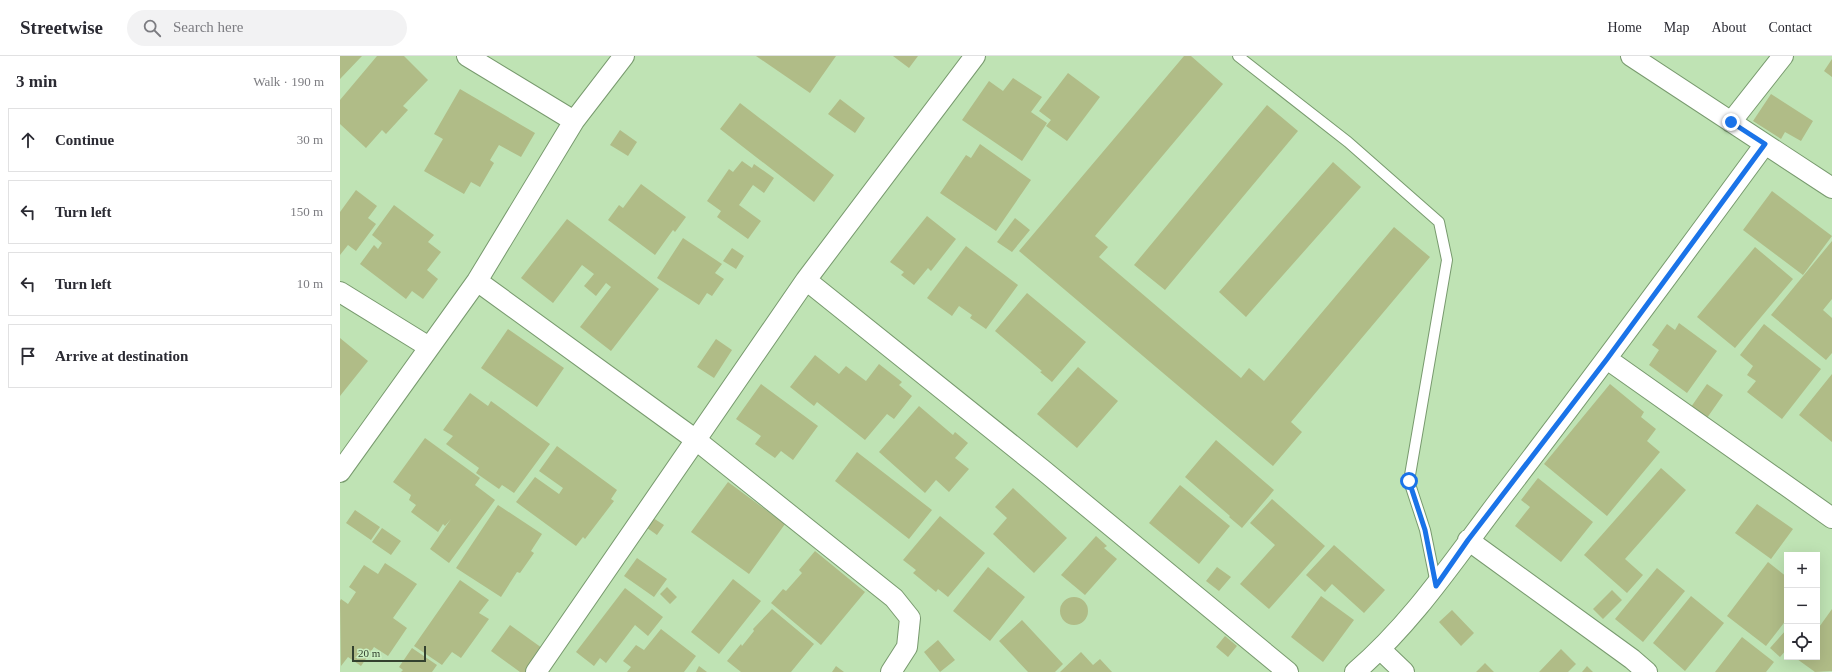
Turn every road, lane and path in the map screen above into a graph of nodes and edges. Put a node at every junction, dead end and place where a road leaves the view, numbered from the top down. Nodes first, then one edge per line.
1 (467, 56) edge
2 (624, 56) edge
3 (975, 56) edge
4 (1238, 56) edge
5 (1631, 56) edge
6 (1782, 56) edge
7 (574, 122) junction
8 (1731, 122) junction
9 (1765, 144) junction
10 (1832, 188) edge
11 (806, 280) junction
12 (477, 281) junction
13 (340, 292) edge
14 (429, 347) junction
15 (1607, 359) junction
16 (696, 440) junction
17 (340, 472) edge
18 (1832, 518) edge
19 (1468, 540) junction
20 (1436, 586) junction
21 (1381, 650) junction
22 (536, 672) edge
23 (891, 672) edge
24 (1288, 672) edge
25 (1356, 672) edge
26 (1404, 672) edge
27 (1647, 672) edge

1 - 7 street
2 - 7 street
3 - 11 street
4 - 20 lane
5 - 8 street
6 - 8 street
7 - 12 street
8 - 9 street
9 - 10 street
9 - 15 street
11 - 16 street
11 - 24 street
12 - 14 street
12 - 16 street
13 - 14 street
14 - 17 street
15 - 18 street
15 - 19 street
16 - 22 street
16 - 23 street
19 - 20 street
19 - 27 street
20 - 21 street
21 - 25 street
21 - 26 street

